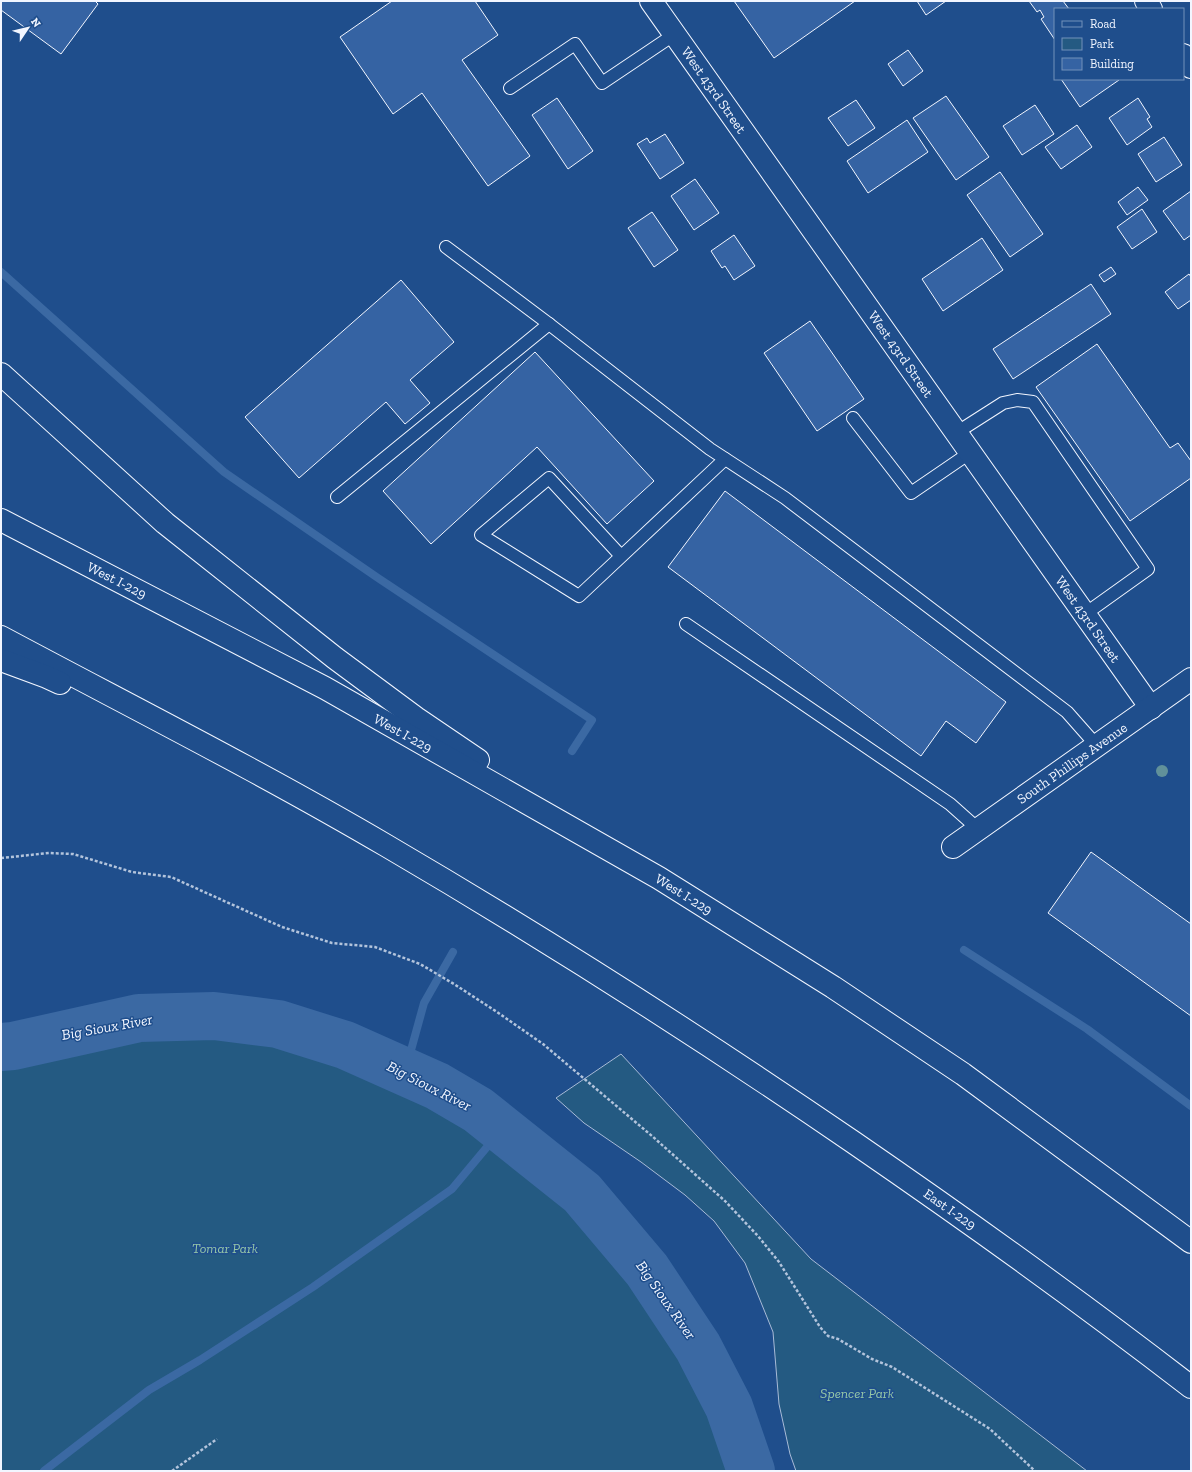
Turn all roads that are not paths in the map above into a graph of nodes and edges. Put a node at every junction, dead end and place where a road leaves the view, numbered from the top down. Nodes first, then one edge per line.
1 (651, 1) edge
2 (675, 34) junction
3 (1184, 56) edge
4 (1191, 66) edge
5 (510, 88) dead end
6 (446, 247) dead end
7 (549, 324) junction
8 (1, 374) edge
9 (853, 418) dead end
10 (956, 433) junction
11 (971, 452) junction
12 (725, 459) junction
13 (337, 497) dead end
14 (1, 520) edge
15 (621, 556) junction
16 (1085, 614) junction
17 (686, 624) dead end
18 (1, 637) edge
19 (1, 660) edge
20 (1191, 679) edge
21 (1151, 708) junction
22 (1097, 746) junction
23 (282, 787) junction
24 (978, 830) junction
25 (953, 847) dead end
26 (658, 878) junction
27 (1191, 1242) edge
28 (1191, 1388) edge

1 - 2 main road, West 43rd Street
2 - 5 lane
2 - 10 main road, West 43rd Street
3 - 4 main road
6 - 7 lane
7 - 12 lane
7 - 13 lane
8 - 26 main road
9 - 11 lane
10 - 11 main road, West 43rd Street
10 - 16 lane
11 - 16 main road, West 43rd Street
12 - 15 lane
12 - 22 lane
14 - 26 main road, West I-229
15 - 15 lane
16 - 21 main road, West 43rd Street
17 - 24 lane
18 - 23 main road
19 - 23 main road
20 - 21 main road, South Phillips Avenue
21 - 22 main road, South Phillips Avenue
22 - 24 main road, South Phillips Avenue
23 - 28 main road, East I-229
24 - 25 main road, South Phillips Avenue
26 - 27 main road, West I-229

